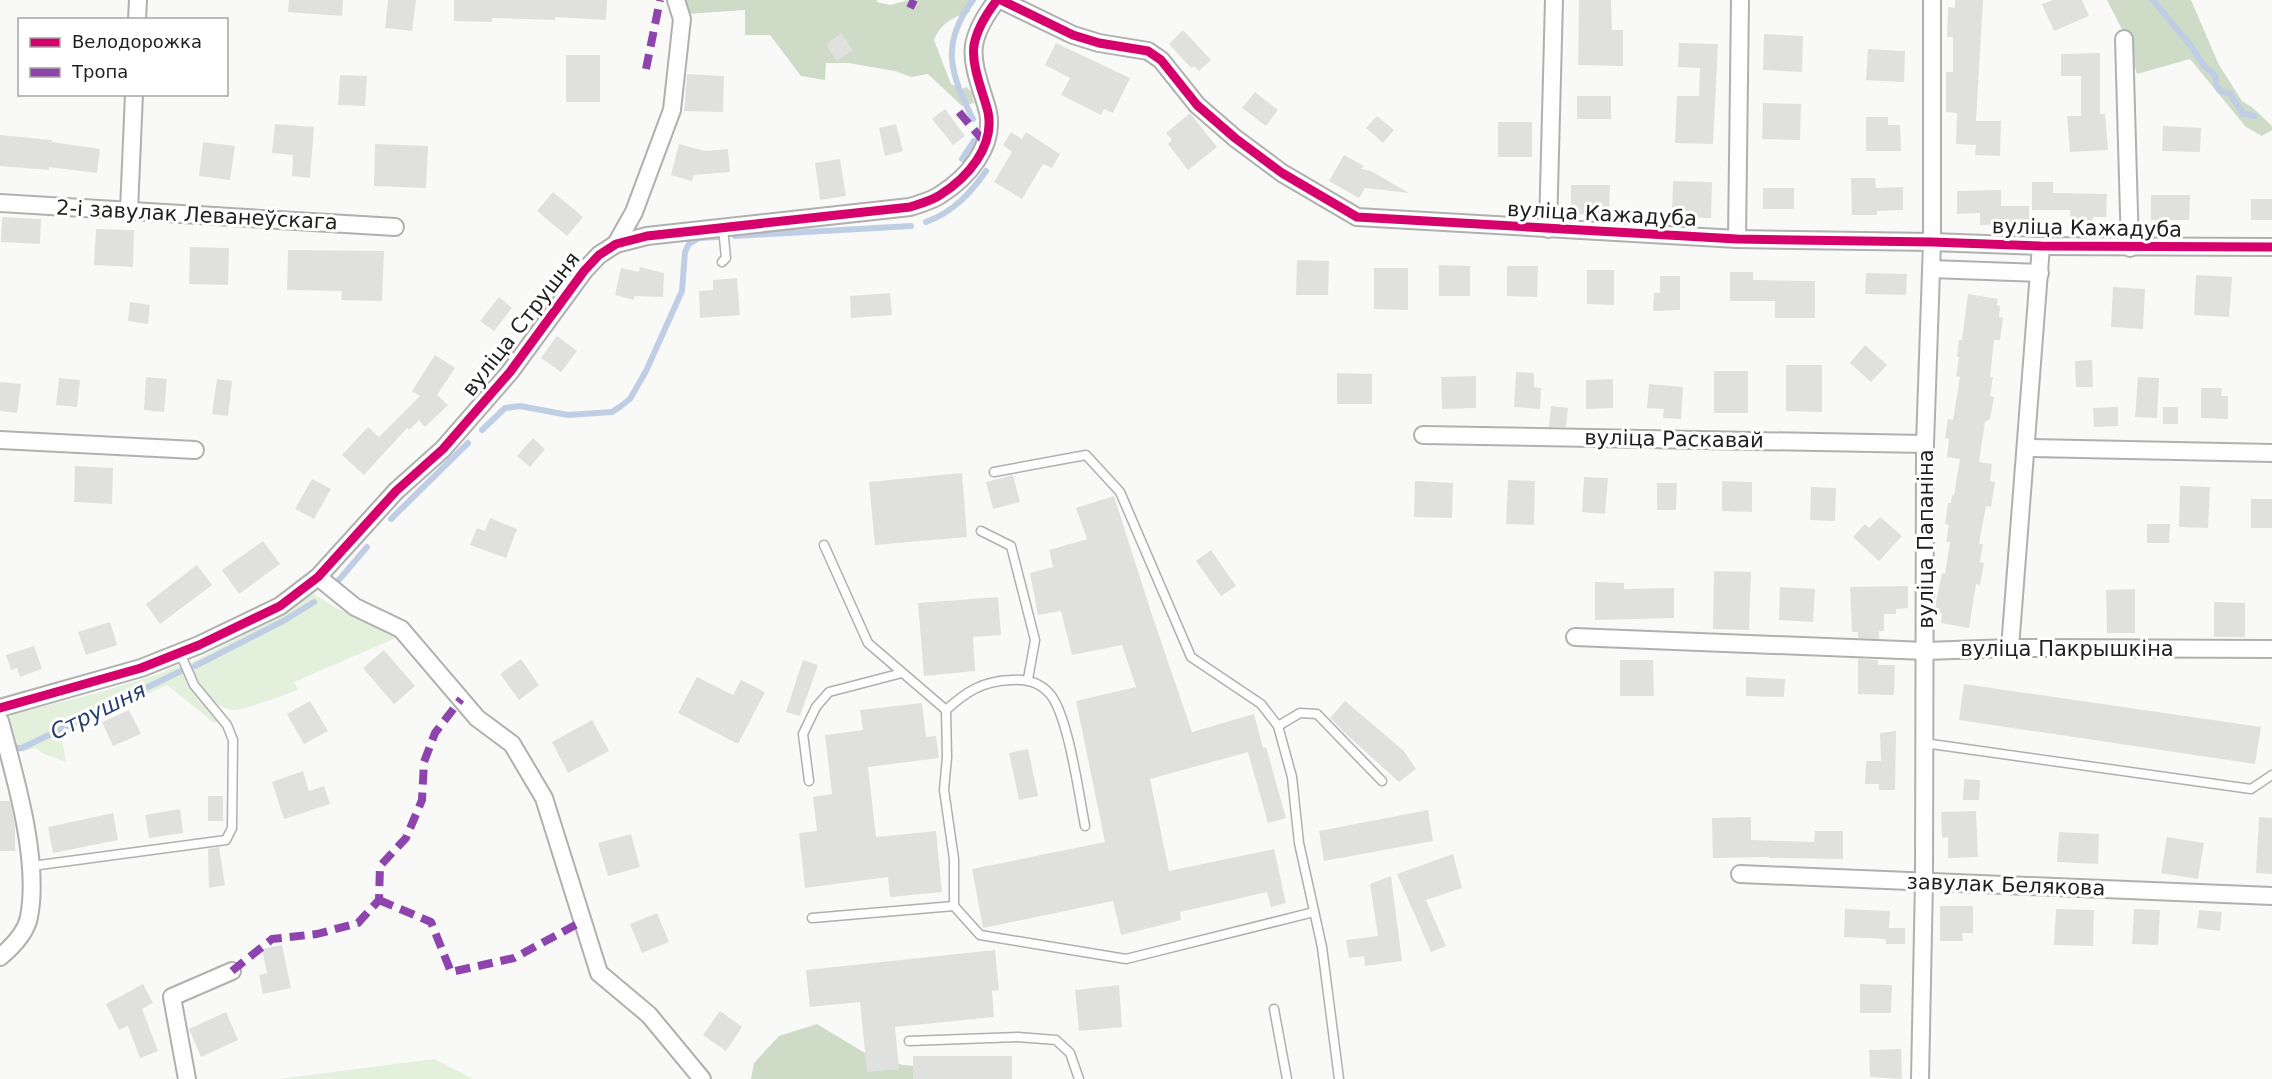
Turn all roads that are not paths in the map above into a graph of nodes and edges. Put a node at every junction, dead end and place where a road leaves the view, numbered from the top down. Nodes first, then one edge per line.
1 (138, 0) edge
2 (676, 0) edge
3 (999, 0) edge
4 (1554, 0) edge
5 (1740, 0) edge
6 (1932, 0) edge
7 (137, 18) edge
8 (2124, 39) dead end
9 (134, 96) edge
10 (0, 203) edge
11 (129, 210) junction
12 (395, 227) dead end
13 (723, 228) junction
14 (1548, 229) junction
15 (1737, 239) junction
16 (1932, 242) junction
17 (616, 244) junction
18 (2041, 246) junction
19 (2272, 247) edge
20 (2130, 248) junction
21 (722, 262) dead end
22 (1931, 269) junction
23 (2040, 273) junction
24 (1423, 435) dead end
25 (0, 440) edge
26 (1925, 444) junction
27 (2027, 448) junction
28 (195, 450) dead end
29 (2272, 453) edge
30 (994, 472) dead end
31 (981, 531) dead end
32 (824, 544) dead end
33 (318, 577) junction
34 (1575, 637) dead end
35 (2010, 648) junction
36 (2272, 649) edge
37 (1926, 651) junction
38 (180, 652) junction
39 (902, 673) junction
40 (1028, 679) junction
41 (0, 708) edge
42 (945, 710) junction
43 (0, 721) edge
44 (1278, 726) junction
45 (1924, 743) junction
46 (2272, 775) edge
47 (809, 781) dead end
48 (1382, 782) dead end
49 (1085, 826) dead end
50 (32, 866) junction
51 (1740, 874) dead end
52 (1924, 881) junction
53 (2272, 896) edge
54 (954, 906) junction
55 (1314, 912) junction
56 (812, 918) dead end
57 (0, 957) edge
58 (232, 971) dead end
59 (1274, 1009) dead end
60 (909, 1041) dead end
61 (187, 1079) edge
62 (702, 1079) edge
63 (1079, 1079) edge
64 (1287, 1079) edge
65 (1339, 1079) edge
66 (1920, 1079) edge

1 - 7 street
2 - 17 street
3 - 13 street, вуліца Струшня
3 - 14 street, вуліца Кажадуба
4 - 14 street
5 - 15 street
6 - 16 street, вуліца Папаніна
8 - 20 street
9 - 11 street
10 - 11 street, 2-і завулак Леванеўскага
11 - 12 street, 2-і завулак Леванеўскага
13 - 17 street, вуліца Струшня
13 - 21 lane
14 - 15 street, вуліца Кажадуба
15 - 16 street, вуліца Кажадуба
16 - 18 street, вуліца Кажадуба
16 - 22 street, вуліца Папаніна
17 - 33 street, вуліца Струшня
18 - 20 street, вуліца Кажадуба
18 - 23 street
19 - 20 street, вуліца Кажадуба
22 - 23 street
22 - 26 street, вуліца Папаніна
23 - 27 street
24 - 26 street, вуліца Раскавай
25 - 28 street
26 - 37 street, вуліца Папаніна
27 - 29 street
27 - 35 street
30 - 44 lane
31 - 40 lane
32 - 39 lane
33 - 38 street, вуліца Струшня
33 - 62 street
34 - 37 street, вуліца Пакрышкіна
35 - 36 street, вуліца Пакрышкіна
35 - 37 street, вуліца Пакрышкіна
37 - 45 street, вуліца Папаніна
38 - 41 street, вуліца Струшня
38 - 50 lane
39 - 42 lane
39 - 47 lane
40 - 42 lane
40 - 49 lane
42 - 54 lane
43 - 50 street
44 - 48 lane
44 - 55 lane
45 - 46 lane
45 - 52 street, вуліца Папаніна
50 - 57 street
51 - 52 street, завулак Белякова
52 - 53 street, завулак Белякова
52 - 66 street, вуліца Папаніна
54 - 55 lane
54 - 56 lane
55 - 65 lane
58 - 61 street
59 - 64 lane
60 - 63 lane

